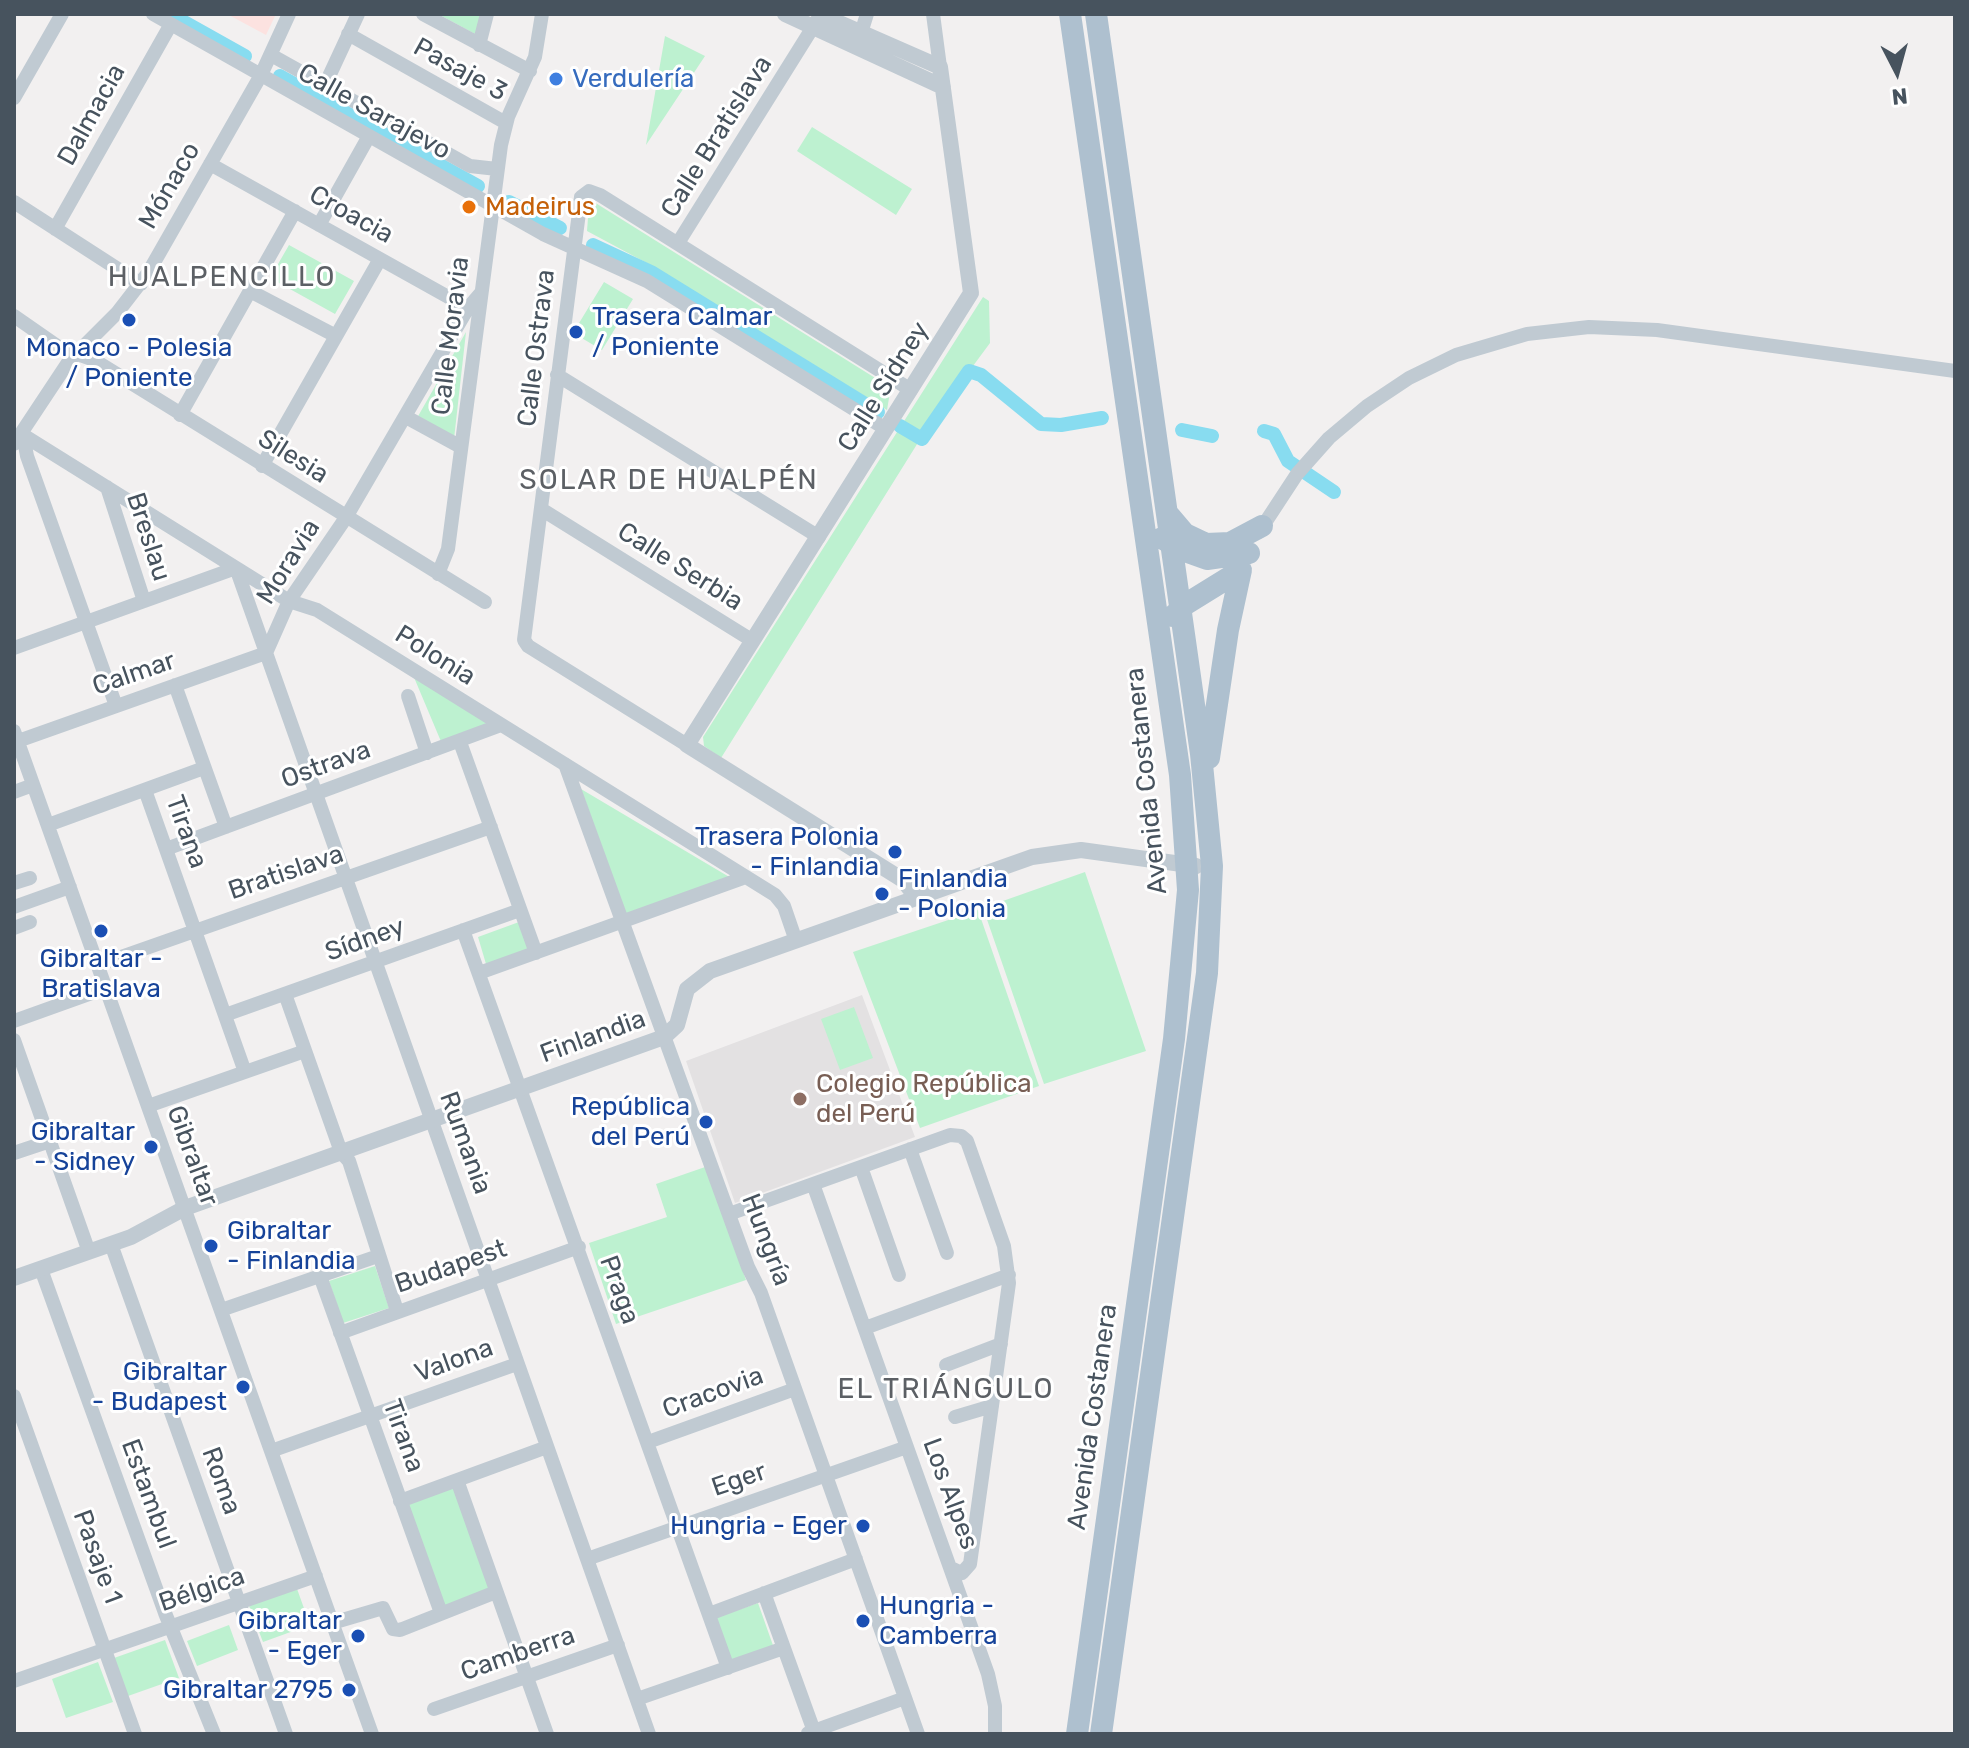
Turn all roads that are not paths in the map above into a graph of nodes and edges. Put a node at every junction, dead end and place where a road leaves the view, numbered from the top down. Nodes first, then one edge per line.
1 (62, 14) edge
2 (153, 14) edge
3 (289, 14) edge
4 (358, 14) edge
5 (423, 14) edge
6 (487, 14) edge
7 (542, 14) edge
8 (785, 14) edge
9 (867, 14) edge
10 (933, 14) edge
11 (1070, 14) edge
12 (1096, 14) edge
13 (817, 19) edge
14 (171, 24) junction
15 (861, 33) junction
16 (348, 34) junction
17 (479, 45) junction
18 (271, 55) junction
19 (940, 67) junction
20 (530, 71) junction
21 (261, 75) junction
22 (325, 85) junction
23 (943, 87) junction
24 (14, 98) edge
25 (506, 123) junction
26 (369, 136) junction
27 (210, 164) junction
28 (497, 169) junction
29 (14, 202) edge
30 (492, 206) junction
31 (295, 211) junction
32 (319, 225) junction
33 (55, 229) junction
34 (678, 243) junction
35 (573, 250) junction
36 (380, 259) junction
37 (141, 284) junction
38 (250, 291) junction
39 (480, 294) junction
40 (468, 308) junction
41 (14, 316) edge
42 (336, 336) junction
43 (76, 353) junction
44 (1955, 371) edge
45 (557, 375) junction
46 (911, 390) junction
47 (180, 415) junction
48 (406, 417) junction
49 (886, 429) junction
50 (19, 440) edge
51 (461, 447) junction
52 (262, 466) junction
53 (107, 487) junction
54 (541, 509) junction
55 (1142, 511) junction
56 (1166, 512) junction
57 (345, 519) junction
58 (1262, 526) junction
59 (819, 537) junction
60 (1171, 545) junction
61 (1245, 562) junction
62 (236, 568) junction
63 (438, 574) junction
64 (144, 601) junction
65 (289, 601) junction
66 (485, 602) dead end
67 (1188, 603) junction
68 (86, 622) junction
69 (1228, 630) junction
70 (753, 641) junction
71 (1161, 644) junction
72 (14, 648) edge
73 (266, 653) junction
74 (175, 685) junction
75 (408, 696) dead end
76 (116, 706) junction
77 (501, 725) junction
78 (16, 736) edge
79 (460, 742) junction
80 (687, 745) junction
81 (427, 753) junction
82 (565, 764) junction
83 (204, 768) junction
84 (33, 785) junction
85 (1205, 785) junction
86 (145, 790) junction
87 (14, 792) edge
88 (316, 794) junction
89 (48, 825) junction
90 (226, 827) junction
91 (491, 827) junction
92 (166, 849) junction
93 (1188, 865) junction
94 (1212, 866) junction
95 (746, 877) junction
96 (30, 878) dead end
97 (345, 878) junction
98 (14, 883) edge
99 (70, 887) junction
100 (917, 898) junction
101 (14, 907) edge
102 (520, 910) junction
103 (30, 922) dead end
104 (622, 923) junction
105 (14, 928) edge
106 (463, 930) junction
107 (195, 931) junction
108 (796, 941) junction
109 (536, 953) junction
110 (375, 962) junction
111 (98, 965) junction
112 (479, 973) junction
113 (106, 988) junction
114 (285, 994) junction
115 (225, 1015) junction
116 (14, 1021) edge
117 (664, 1037) junction
118 (14, 1040) edge
119 (305, 1051) junction
120 (17, 1058) edge
121 (245, 1072) junction
122 (522, 1088) junction
123 (148, 1106) junction
124 (431, 1120) junction
125 (50, 1141) junction
126 (910, 1149) junction
127 (341, 1152) junction
128 (14, 1153) edge
129 (861, 1167) junction
130 (813, 1184) junction
131 (185, 1208) junction
132 (729, 1214) junction
133 (111, 1244) junction
134 (579, 1247) junction
135 (89, 1252) junction
136 (947, 1253) dead end
137 (378, 1256) junction
138 (41, 1269) junction
139 (899, 1275) dead end
140 (1009, 1275) junction
141 (320, 1276) junction
142 (14, 1278) edge
143 (488, 1280) junction
144 (221, 1310) junction
145 (397, 1311) junction
146 (865, 1328) junction
147 (340, 1333) junction
148 (1001, 1344) junction
149 (517, 1364) junction
150 (946, 1365) dead end
151 (795, 1389) junction
152 (14, 1396) edge
153 (992, 1406) junction
154 (370, 1416) junction
155 (955, 1417) dead end
156 (648, 1442) junction
157 (547, 1447) junction
158 (907, 1447) junction
159 (271, 1451) junction
160 (826, 1475) junction
161 (457, 1480) junction
162 (400, 1501) junction
163 (678, 1527) junction
164 (587, 1559) junction
165 (856, 1559) junction
166 (951, 1568) junction
167 (316, 1576) junction
168 (496, 1592) junction
169 (764, 1593) junction
170 (239, 1603) junction
171 (441, 1613) junction
172 (709, 1614) junction
173 (332, 1623) junction
174 (172, 1626) junction
175 (618, 1645) junction
176 (784, 1648) junction
177 (105, 1649) junction
178 (728, 1668) junction
179 (527, 1677) junction
180 (14, 1681) edge
181 (905, 1698) junction
182 (637, 1699) junction
183 (434, 1709) dead end
184 (812, 1733) edge
185 (135, 1734) edge
186 (214, 1734) edge
187 (286, 1734) edge
188 (372, 1734) edge
189 (547, 1734) edge
190 (649, 1734) edge
191 (918, 1734) edge
192 (995, 1734) edge
193 (1077, 1734) edge
194 (1101, 1734) edge

1 - 24 street
2 - 14 street, Calle Sarajevo
3 - 18 street, Mónaco
4 - 16 street
5 - 17 street
6 - 17 street
7 - 20 street, Calle Moravia
8 - 13 street
9 - 15 street
10 - 19 street, Calle Sídney
11 - 55 main road, Avenida Costanera
12 - 56 main road, Avenida Costanera
13 - 15 street
13 - 23 street
13 - 34 street, Calle Bratislava
14 - 21 street, Calle Sarajevo
14 - 33 street, Dalmacia
15 - 19 street
16 - 22 street
16 - 25 street, Pasaje 3
17 - 20 street
18 - 21 street, Mónaco
18 - 22 street
19 - 23 street, Calle Sídney
20 - 25 street, Calle Moravia
21 - 26 street, Calle Sarajevo
21 - 27 street, Mónaco
22 - 28 street
23 - 46 street, Calle Sídney
25 - 28 street, Calle Moravia
26 - 30 street, Calle Sarajevo
26 - 32 street
27 - 31 street, Croacia
27 - 37 street, Mónaco
28 - 30 street, Calle Moravia
29 - 33 street
30 - 35 street, Calle Sarajevo
30 - 39 street, Calle Moravia
31 - 32 street, Croacia
31 - 38 street
32 - 36 street, Croacia
33 - 37 street
34 - 35 street
34 - 46 street
35 - 45 street, Calle Ostrava
35 - 49 street, Calle Sarajevo
36 - 40 street, Croacia
36 - 42 street
37 - 43 street, Mónaco
38 - 42 street
38 - 47 street
39 - 40 street, Moravia
39 - 51 street, Calle Moravia
40 - 48 street, Moravia
41 - 43 street, Silesia
42 - 52 street
43 - 47 street, Silesia
43 - 50 street, Mónaco
44 - 58 street
45 - 54 street, Calle Ostrava
45 - 59 street
46 - 49 street, Calle Sídney
47 - 52 street, Silesia
48 - 51 street
48 - 57 street, Moravia
49 - 59 street, Calle Sídney
50 - 53 street, Polonia
50 - 68 street
51 - 63 street, Calle Moravia
52 - 57 street, Silesia
53 - 62 street, Polonia
53 - 64 street, Breslau
54 - 70 street, Calle Serbia
54 - 80 street, Calle Ostrava
55 - 60 main road
55 - 71 main road, Avenida Costanera
56 - 58 main road
56 - 60 main road, Avenida Costanera
57 - 63 street, Silesia
57 - 65 street, Moravia
58 - 61 street
59 - 70 street, Calle Sídney
60 - 61 main road
60 - 67 main road, Avenida Costanera
61 - 67 main road
61 - 69 main road
62 - 64 street, Moravia
62 - 65 street, Polonia
62 - 73 street, Rumania
63 - 66 street, Silesia
64 - 68 street, Moravia
65 - 73 street, Moravia
65 - 77 street, Polonia
67 - 69 main road
67 - 71 main road
67 - 85 main road, Avenida Costanera
68 - 72 street, Moravia
68 - 76 street
69 - 85 main road
70 - 80 street, Calle Sídney
71 - 93 main road, Avenida Costanera
73 - 74 street, Calmar
73 - 88 street, Rumania
74 - 76 street, Calmar
74 - 83 street, Tirana
75 - 81 street
76 - 78 street, Calmar
77 - 79 street, Ostrava
77 - 82 street, Polonia
78 - 84 street, Gibraltar
79 - 81 street, Ostrava
79 - 91 street
80 - 100 street
81 - 88 street, Ostrava
82 - 95 street, Polonia
82 - 104 street, Hungría
83 - 86 street
83 - 90 street, Tirana
84 - 87 street
84 - 89 street, Gibraltar
85 - 94 main road, Avenida Costanera
86 - 89 street
86 - 92 street, Tirana
88 - 90 street, Ostrava
88 - 97 street, Rumania
89 - 99 street, Gibraltar
90 - 92 street, Ostrava
91 - 97 street, Bratislava
91 - 102 street
92 - 107 street, Tirana
93 - 94 street, Finlandia
93 - 100 street, Finlandia
93 - 193 main road, Avenida Costanera
94 - 194 main road, Avenida Costanera
95 - 104 street
95 - 108 street, Polonia
96 - 98 street
97 - 107 street, Bratislava
97 - 110 street, Rumania
99 - 101 street
99 - 111 street, Gibraltar
100 - 108 street, Finlandia
102 - 106 street, Sídney
102 - 109 street
103 - 105 street
104 - 109 street
104 - 117 street, Hungría
106 - 110 street, Sídney
106 - 112 street, Praga
107 - 111 street, Bratislava
107 - 115 street, Tirana
108 - 117 street, Finlandia
109 - 112 street
110 - 114 street, Sídney
110 - 124 street, Rumania
111 - 113 street, Gibraltar
112 - 122 street, Praga
113 - 116 street
113 - 123 street, Gibraltar
114 - 115 street, Sídney
114 - 119 street
115 - 121 street, Tirana
117 - 122 street, Finlandia
117 - 132 street, Hungría
118 - 120 street
119 - 121 street
119 - 127 street
120 - 125 street
121 - 123 street
122 - 124 street, Finlandia
122 - 134 street, Praga
123 - 131 street, Gibraltar
124 - 127 street, Finlandia
124 - 143 street, Rumania
125 - 128 street
125 - 135 street
126 - 129 street
126 - 136 street
126 - 140 street
127 - 131 street, Finlandia
127 - 137 street
129 - 130 street
129 - 139 street
130 - 132 street
130 - 146 street, Los Alpes
131 - 133 street, Finlandia
131 - 144 street, Gibraltar
132 - 151 street, Hungría
133 - 135 street, Finlandia
133 - 170 street, Roma
134 - 143 street, Budapest
134 - 156 street, Praga
135 - 138 street, Finlandia
137 - 141 street, Budapest
137 - 145 street
138 - 142 street, Finlandia
138 - 174 street, Estambul
140 - 146 street
140 - 148 street
141 - 144 street, Budapest
141 - 147 street, Tirana
143 - 145 street, Budapest
143 - 149 street, Rumania
144 - 159 street, Gibraltar
145 - 147 street, Budapest
146 - 158 street, Los Alpes
147 - 154 street, Tirana
148 - 150 street
148 - 153 street
149 - 154 street, Valona
149 - 157 street, Rumania
151 - 156 street, Cracovia
151 - 160 street, Hungría
152 - 177 street, Pasaje 1
153 - 155 street
153 - 166 street
154 - 159 street, Valona
154 - 162 street, Tirana
156 - 163 street, Praga
157 - 161 street
157 - 164 street, Rumania
158 - 160 street, Eger
158 - 166 street, Los Alpes
159 - 167 street, Gibraltar
160 - 163 street, Eger
160 - 165 street, Hungría
161 - 162 street
161 - 168 street, Tirana
162 - 171 street, Tirana
163 - 164 street, Eger
163 - 172 street, Praga
164 - 175 street, Rumania
165 - 169 street
165 - 181 street, Hungría
166 - 192 street, Los Alpes
167 - 170 street, Bélgica
167 - 173 street, Gibraltar
168 - 171 street
168 - 179 street, Tirana
169 - 172 street
169 - 176 street
170 - 174 street, Bélgica
170 - 187 street, Roma
171 - 173 street
172 - 178 street, Praga
173 - 188 street, Gibraltar
174 - 177 street, Bélgica
174 - 186 street, Estambul
175 - 179 street, Camberra
175 - 182 street, Rumania
176 - 178 street
176 - 184 street
177 - 180 street, Bélgica
177 - 185 street, Pasaje 1
178 - 182 street
179 - 183 street, Camberra
179 - 189 street, Tirana
181 - 184 street
181 - 191 street, Hungría
182 - 190 street, Rumania

